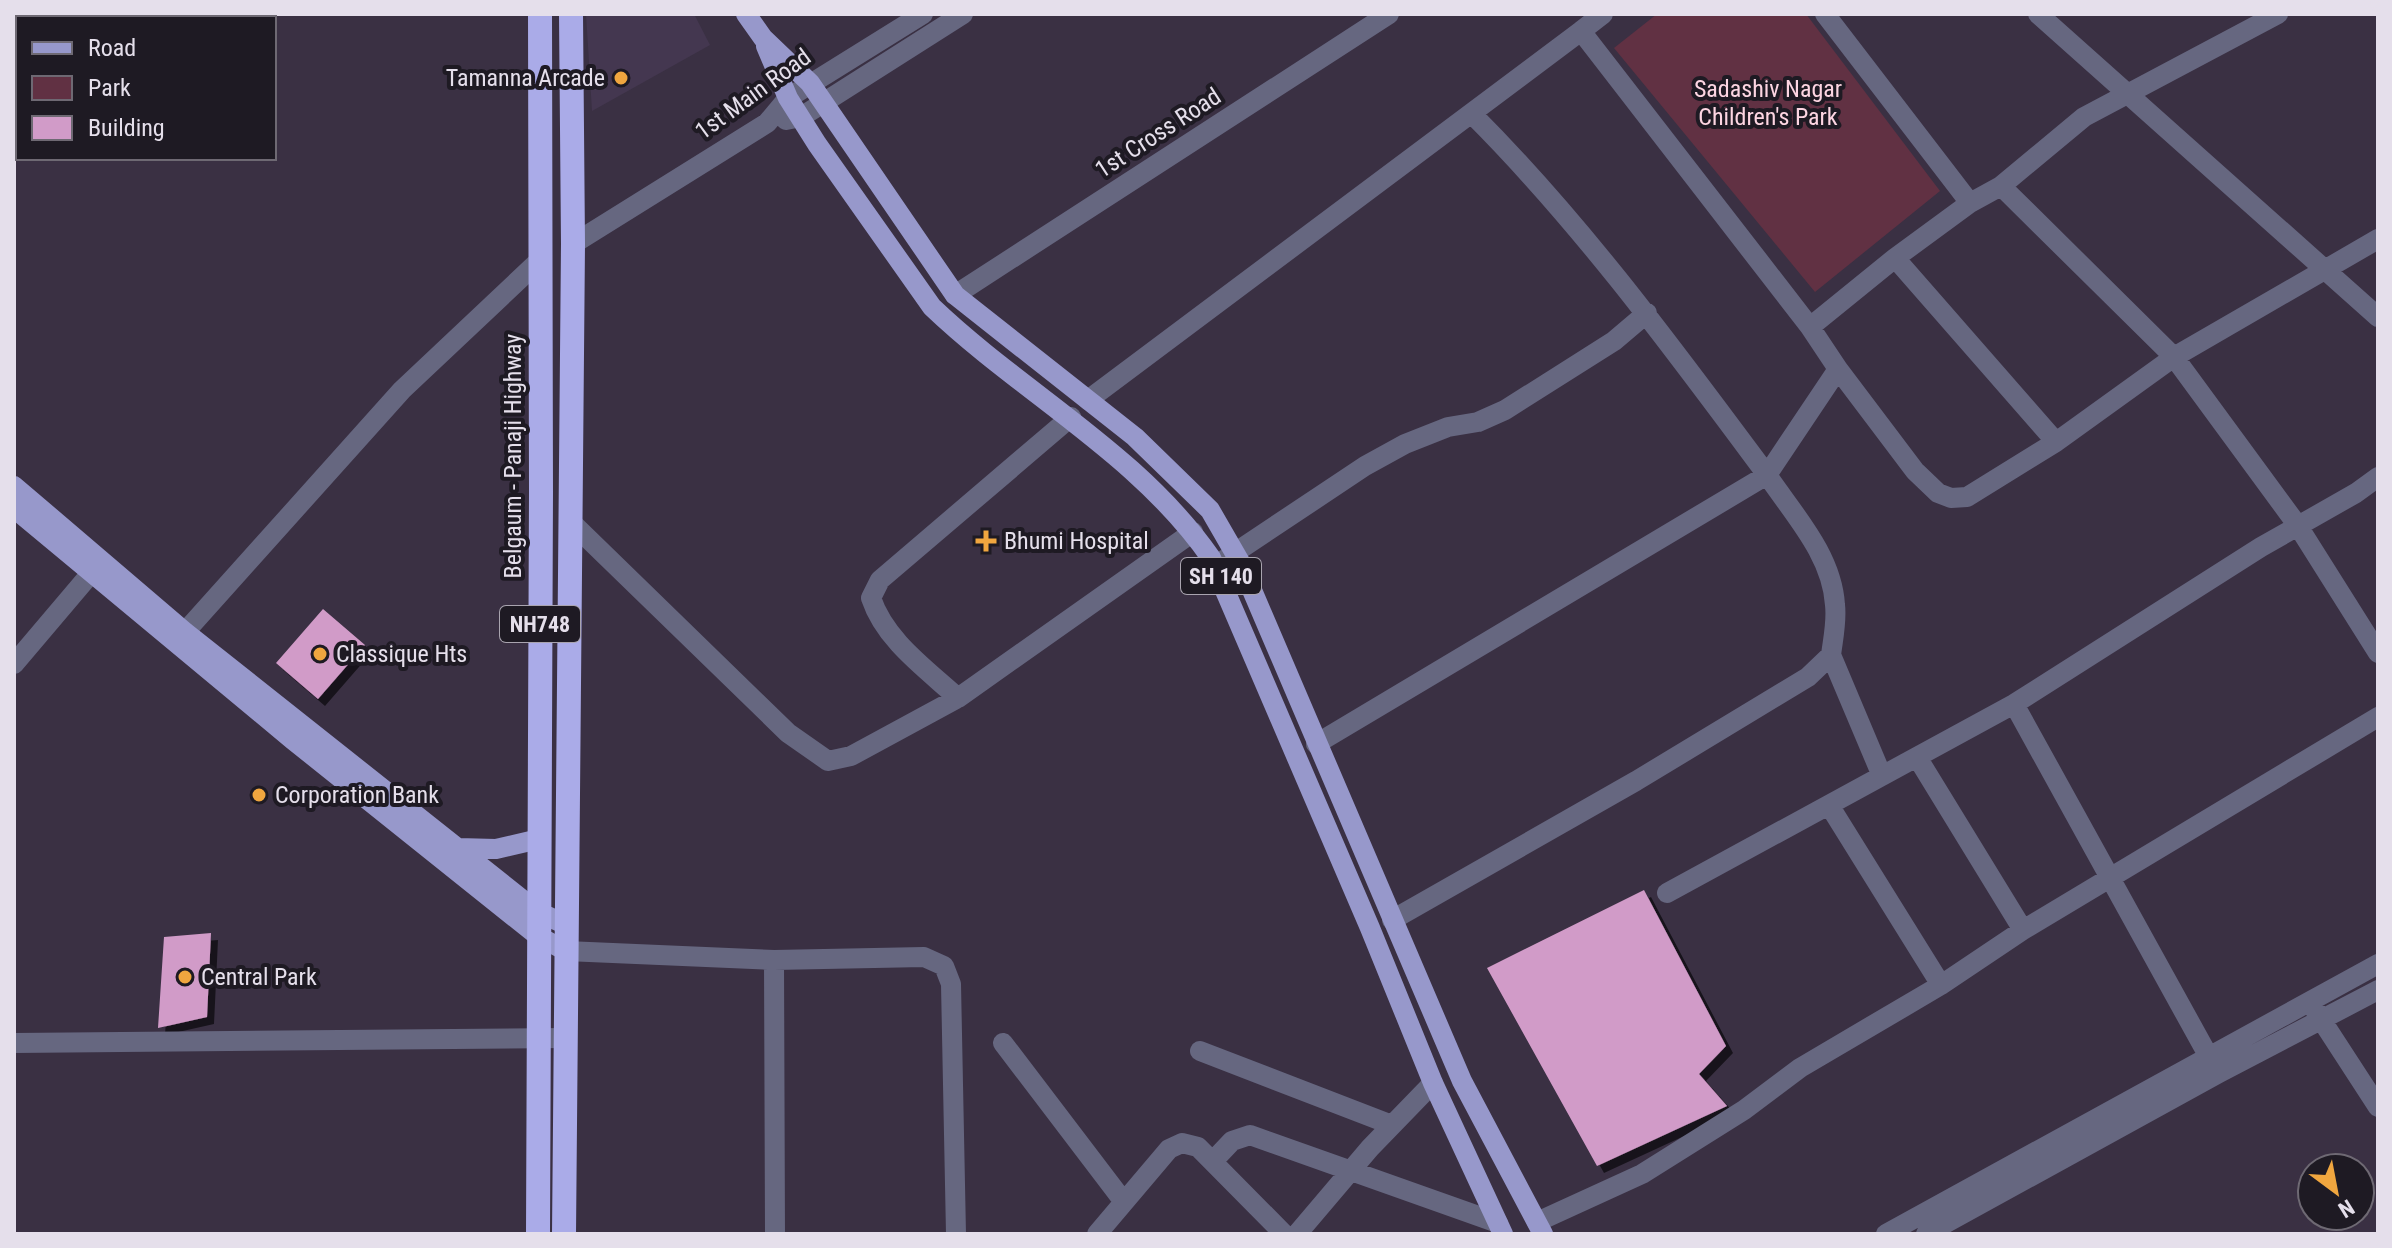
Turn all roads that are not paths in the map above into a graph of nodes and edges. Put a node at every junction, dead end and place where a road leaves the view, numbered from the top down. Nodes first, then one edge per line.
1 (540, 14) edge
2 (571, 14) edge
3 (746, 14) edge
4 (923, 14) edge
5 (963, 14) edge
6 (1389, 14) edge
7 (1603, 14) edge
8 (1825, 14) edge
9 (2038, 14) edge
10 (2276, 15) edge
11 (1581, 31) junction
12 (763, 38) junction
13 (810, 83) junction
14 (2126, 93) junction
15 (788, 98) junction
16 (823, 101) junction
17 (1472, 114) junction
18 (801, 117) junction
19 (767, 123) junction
20 (2001, 186) junction
21 (1970, 203) junction
22 (2378, 239) edge
23 (573, 244) junction
24 (542, 258) junction
25 (1895, 258) junction
26 (2326, 271) junction
27 (955, 295) junction
28 (1647, 313) junction
29 (2378, 317) edge
30 (1810, 327) junction
31 (2174, 357) junction
32 (1838, 369) junction
33 (1088, 400) junction
34 (1071, 417) junction
35 (2056, 442) junction
36 (1767, 475) junction
37 (2378, 477) edge
38 (14, 486) edge
39 (14, 508) edge
40 (571, 522) junction
41 (2298, 526) junction
42 (1193, 532) junction
43 (1236, 554) junction
44 (1215, 566) junction
45 (92, 572) junction
46 (185, 632) junction
47 (2378, 653) edge
48 (1831, 655) junction
49 (14, 664) edge
50 (958, 698) junction
51 (2014, 704) junction
52 (2378, 717) edge
53 (1316, 744) junction
54 (1917, 757) junction
55 (1882, 776) junction
56 (1829, 805) junction
57 (539, 839) junction
58 (458, 848) junction
59 (2112, 878) junction
60 (1667, 893) dead end
61 (538, 912) junction
62 (1392, 920) junction
63 (567, 925) junction
64 (2023, 930) junction
65 (538, 936) junction
66 (566, 951) junction
67 (774, 960) junction
68 (2378, 964) edge
69 (1941, 985) junction
70 (2378, 990) edge
71 (2310, 1001) junction
72 (2321, 1021) junction
73 (538, 1038) junction
74 (566, 1038) junction
75 (14, 1043) edge
76 (1003, 1043) dead end
77 (1200, 1051) dead end
78 (2209, 1057) junction
79 (1433, 1083) junction
80 (2378, 1107) edge
81 (1392, 1125) junction
82 (1214, 1160) junction
83 (1350, 1171) junction
84 (1124, 1202) junction
85 (1501, 1228) edge
86 (1540, 1228) edge
87 (538, 1234) edge
88 (564, 1234) edge
89 (775, 1234) edge
90 (956, 1234) edge
91 (1097, 1234) edge
92 (1284, 1234) edge
93 (1297, 1234) edge
94 (1886, 1234) edge
95 (1926, 1234) edge

1 - 24 highway, Belgaum - Panaji Highway / NH748
2 - 23 highway, NH748
3 - 12 main road, SH 140
4 - 13 street, 1st Main Road
5 - 16 street
6 - 27 street, 1st Cross Road
7 - 11 street
8 - 21 street
9 - 14 street
10 - 14 street
11 - 17 street
11 - 30 street
12 - 13 main road, SH 140
12 - 15 main road, SH 140
13 - 15 street, 1st Main Road
13 - 16 main road, SH 140
14 - 20 street
14 - 26 street
15 - 18 main road, SH 140
15 - 19 street, 1st Main Road
16 - 18 street
16 - 27 main road, SH 140
17 - 28 street
17 - 33 street
18 - 19 street
18 - 34 main road, SH 140
19 - 23 street, 1st Main Road
20 - 21 street
20 - 31 street
21 - 25 street
22 - 26 street
23 - 40 highway, NH748
24 - 46 street
24 - 57 highway, Belgaum - Panaji Highway / NH748
25 - 30 street
25 - 35 street
26 - 29 street
26 - 31 street
27 - 33 main road, SH 140
28 - 36 street
28 - 43 street
30 - 32 street
31 - 35 street
31 - 41 street
32 - 35 street
32 - 36 street
33 - 43 main road, SH 140
34 - 42 main road, SH 140
34 - 50 street
36 - 48 street
36 - 53 street
37 - 41 street
38 - 46 main road
39 - 45 main road
40 - 50 street
40 - 63 highway, NH748
41 - 47 street
41 - 51 street
42 - 44 main road, SH 140
42 - 50 street
43 - 44 street
43 - 53 main road, SH 140
44 - 79 main road, SH 140
45 - 49 street
45 - 65 main road
46 - 58 main road
48 - 55 street
48 - 62 street
51 - 54 street
51 - 59 street
52 - 59 street
53 - 62 main road, SH 140
54 - 55 street
54 - 64 street
55 - 56 street
56 - 60 street
56 - 69 street
57 - 58 main road
57 - 61 highway, Belgaum - Panaji Highway / NH748
58 - 61 main road
59 - 64 street
59 - 78 street
61 - 63 main road
61 - 65 highway, Belgaum - Panaji Highway / NH748
62 - 86 main road, SH 140
63 - 66 highway, NH748
64 - 69 street
65 - 66 main road
65 - 73 highway, Belgaum - Panaji Highway / NH748
66 - 67 street
66 - 74 highway, NH748
67 - 89 street
67 - 90 street
68 - 71 street
69 - 86 street
70 - 72 street
71 - 72 street
71 - 78 street
72 - 80 street
72 - 95 street
73 - 74 street
73 - 75 street
73 - 87 highway, Belgaum - Panaji Highway / NH748
74 - 88 highway, NH748
76 - 84 street
77 - 81 street
78 - 94 street
79 - 81 street
79 - 85 main road, SH 140
81 - 83 street
82 - 83 street
82 - 84 street
82 - 92 street
83 - 85 street
83 - 93 street
84 - 91 street

